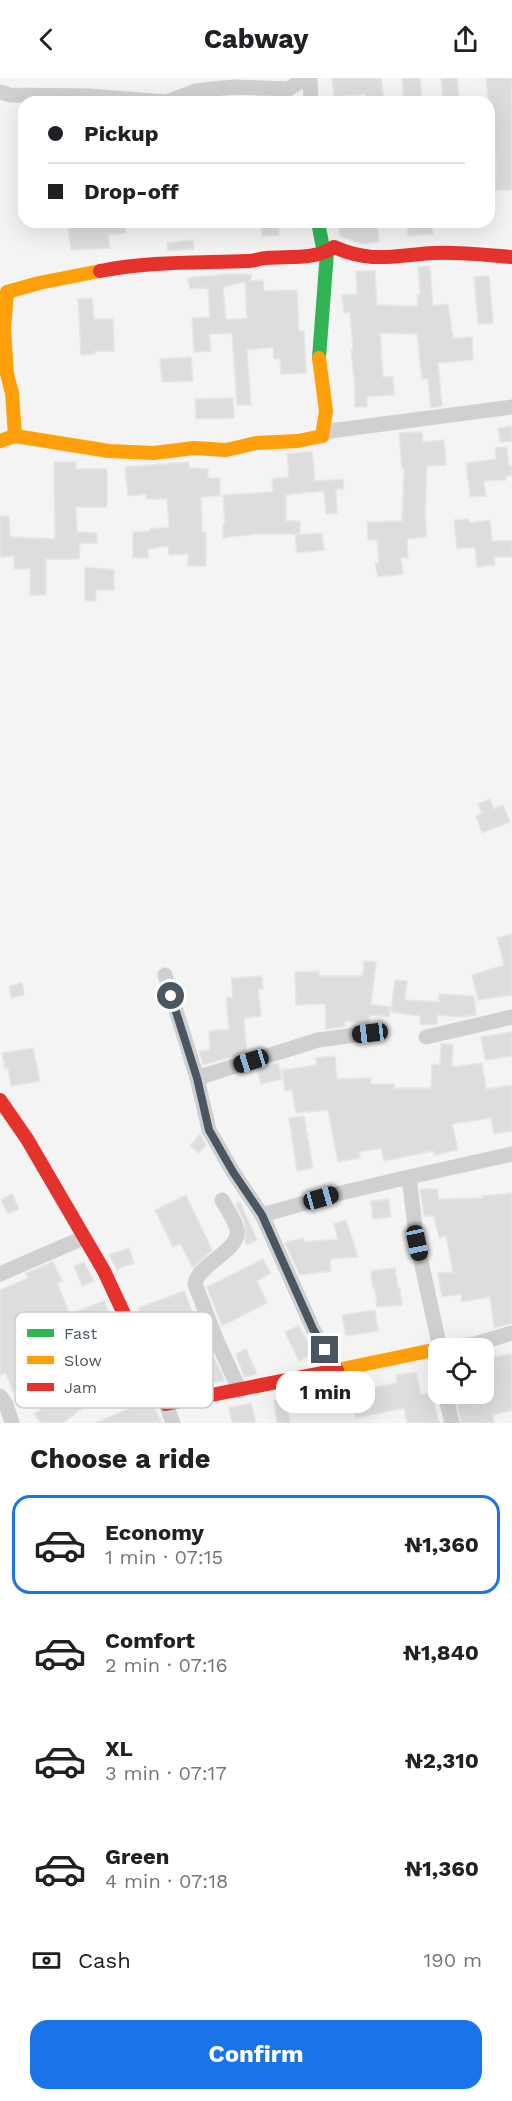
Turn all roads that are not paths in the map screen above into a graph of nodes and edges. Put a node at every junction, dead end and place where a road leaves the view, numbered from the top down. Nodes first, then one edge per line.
1 (308, 78) edge
2 (0, 92) edge
3 (89, 96) edge
4 (182, 96) edge
5 (310, 96) edge
6 (320, 228) edge
7 (327, 249) junction
8 (512, 257) edge
9 (512, 406) edge
10 (15, 436) junction
11 (322, 436) junction
12 (0, 441) edge
13 (165, 975) dead end
14 (512, 1017) edge
15 (370, 1033) dead end
16 (426, 1036) dead end
17 (197, 1078) junction
18 (2, 1108) edge
19 (512, 1154) edge
20 (409, 1177) junction
21 (222, 1200) dead end
22 (262, 1215) junction
23 (84, 1238) junction
24 (0, 1274) edge
25 (124, 1312) edge
26 (206, 1312) edge
27 (213, 1331) edge
28 (512, 1333) edge
29 (438, 1338) edge
30 (494, 1338) edge
31 (428, 1352) edge
32 (331, 1371) junction
33 (240, 1390) junction
34 (213, 1395) edge
35 (0, 1396) edge
36 (447, 1404) edge
37 (167, 1408) edge
38 (12, 1423) edge
39 (173, 1423) edge
40 (452, 1423) edge

1 - 4 street
1 - 5 street
2 - 3 street
6 - 7 street
7 - 8 street
7 - 10 street
7 - 11 street
9 - 11 street
10 - 11 street
10 - 12 street
13 - 17 street
14 - 16 street
15 - 17 street
17 - 22 street
18 - 23 street
19 - 20 street
20 - 22 street
20 - 29 street
21 - 26 street
22 - 32 street
23 - 24 street
23 - 25 street
27 - 33 street
28 - 30 street
31 - 32 street
32 - 33 street
33 - 34 street
35 - 38 street
36 - 40 street
37 - 39 street

